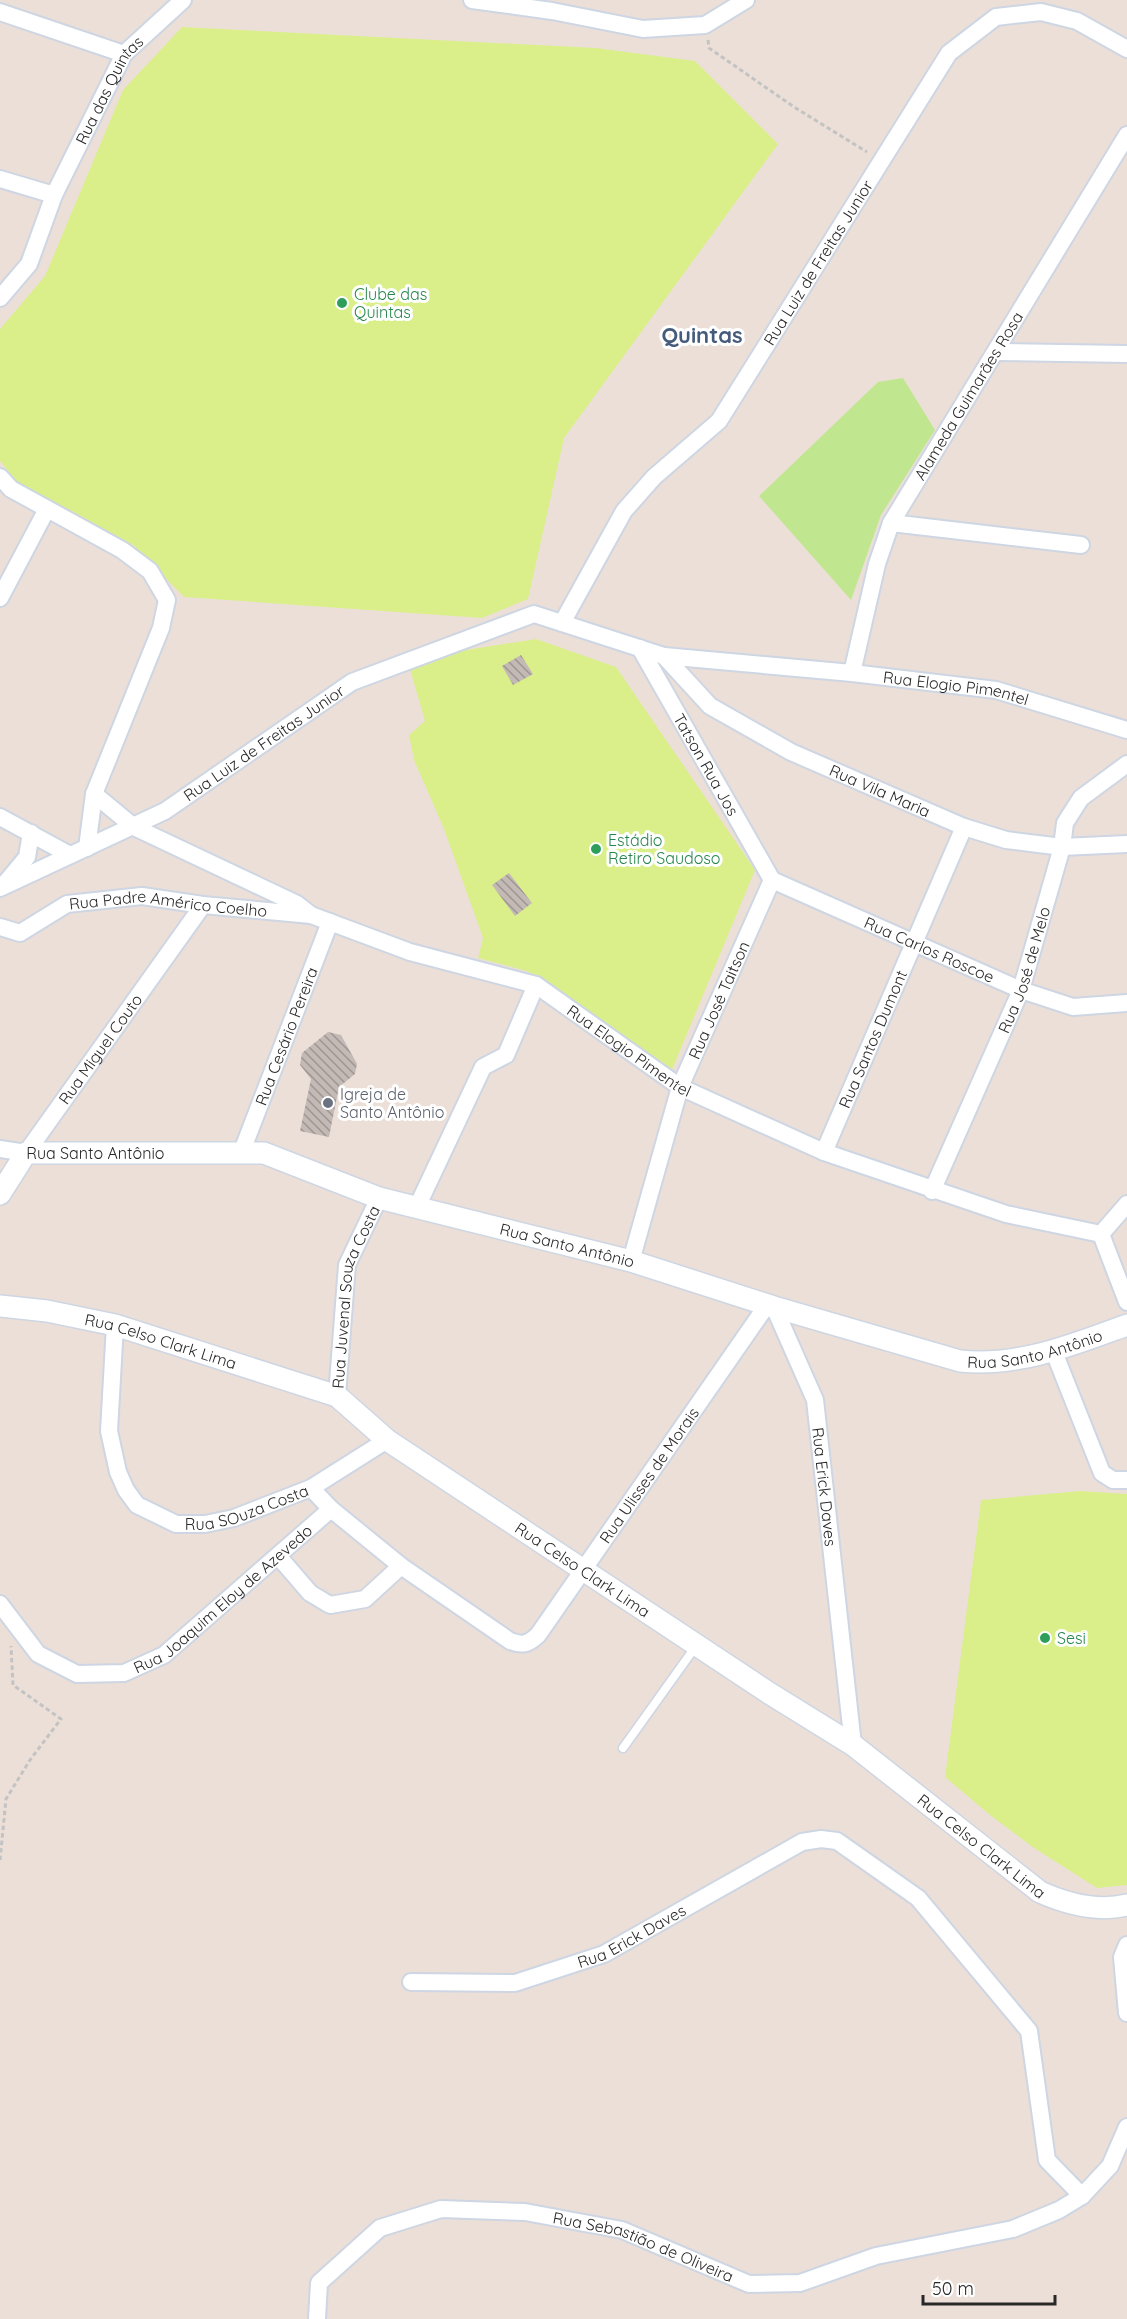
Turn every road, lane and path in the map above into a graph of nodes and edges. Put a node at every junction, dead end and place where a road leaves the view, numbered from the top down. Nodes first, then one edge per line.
1 (183, 0) edge
2 (197, 0) edge
3 (472, 0) edge
4 (746, 0) edge
5 (0, 12) edge
6 (705, 25) junction
7 (1127, 49) edge
8 (124, 54) junction
9 (1127, 135) edge
10 (882, 160) junction
11 (0, 179) edge
12 (54, 195) junction
13 (0, 298) edge
14 (996, 352) junction
15 (1127, 354) edge
16 (0, 477) edge
17 (47, 509) junction
18 (891, 523) junction
19 (1081, 545) dead end
20 (0, 598) edge
21 (534, 614) joint
22 (562, 623) junction
23 (640, 648) junction
24 (664, 656) junction
25 (852, 673) junction
26 (1127, 730) edge
27 (1127, 764) edge
28 (94, 794) junction
29 (0, 817) edge
30 (134, 827) junction
31 (963, 827) junction
32 (31, 833) junction
33 (1127, 844) edge
34 (1062, 847) junction
35 (87, 848) junction
36 (70, 855) junction
37 (772, 880) junction
38 (0, 888) edge
39 (203, 905) junction
40 (311, 915) junction
41 (330, 922) junction
42 (0, 927) edge
43 (914, 944) junction
44 (536, 985) junction
45 (1022, 990) junction
46 (1127, 1003) edge
47 (680, 1087) junction
48 (0, 1149) edge
49 (242, 1151) junction
50 (824, 1152) junction
51 (26, 1153) junction
52 (932, 1191) junction
53 (0, 1194) edge
54 (379, 1198) junction
55 (1127, 1204) edge
56 (417, 1207) junction
57 (1101, 1233) junction
58 (631, 1261) junction
59 (1127, 1302) edge
60 (0, 1306) edge
61 (770, 1306) junction
62 (115, 1325) junction
63 (1127, 1325) edge
64 (1054, 1352) junction
65 (337, 1396) junction
66 (387, 1440) junction
67 (1127, 1480) edge
68 (311, 1488) junction
69 (331, 1509) junction
70 (279, 1557) junction
71 (401, 1566) junction
72 (583, 1567) junction
73 (0, 1604) edge
74 (9, 1620) junction
75 (697, 1644) junction
76 (853, 1745) junction
77 (623, 1748) dead end
78 (0, 1860) edge
79 (1127, 1905) edge
80 (1127, 1945) edge
81 (411, 1982) dead end
82 (1127, 2013) edge
83 (1127, 2127) edge
84 (1082, 2196) junction
85 (317, 2319) edge

1 - 2 street
1 - 8 street, Rua das Quintas
3 - 6 street
4 - 6 street
5 - 8 street
6 - 10 path
7 - 10 street, Rua Luiz de Freitas Junior
8 - 12 street, Rua das Quintas
9 - 14 street, Alameda Guimarães Rosa
10 - 22 street, Rua Luiz de Freitas Junior
11 - 12 street
12 - 13 street, Rua das Quintas
14 - 15 street
14 - 18 street, Alameda Guimarães Rosa
16 - 17 street
17 - 20 street
17 - 28 street
18 - 19 street
18 - 25 street, Alameda Guimarães Rosa
21 - 22 street, Rua Elogio Pimentel
21 - 30 street, Rua Luiz de Freitas Junior
22 - 23 street, Rua Elogio Pimentel
23 - 24 street, Rua Elogio Pimentel
23 - 37 street, Tatson Rua Jos
24 - 25 street, Rua Elogio Pimentel
24 - 31 street, Rua Vila Maria
25 - 26 street, Rua Elogio Pimentel
27 - 34 street, Rua José de Melo
28 - 30 street, Rua Elogio Pimentel
28 - 35 street
29 - 32 street
30 - 35 street, Rua Luiz de Freitas Junior
30 - 40 street, Rua Elogio Pimentel
31 - 34 street, Rua Vila Maria
31 - 43 street, Rua Santos Dumont
32 - 36 street
32 - 38 street, Rua Luiz de Freitas Junior
33 - 34 street, Rua Vila Maria
34 - 45 street, Rua José de Melo
35 - 36 street, Rua Luiz de Freitas Junior
36 - 38 street, Rua Luiz de Freitas Junior
37 - 43 street, Rua Carlos Roscoe
37 - 47 street, Rua José Taitson
39 - 40 street, Rua Padre Américo Coelho
39 - 42 street, Rua Padre Américo Coelho
39 - 51 street, Rua Miguel Couto
40 - 41 street, Rua Elogio Pimentel
41 - 44 street, Rua Elogio Pimentel
41 - 49 street, Rua Cesário Pereira
43 - 45 street, Rua Carlos Roscoe
43 - 50 street, Rua Santos Dumont
44 - 47 street, Rua Elogio Pimentel
44 - 56 street
45 - 46 street, Rua Carlos Roscoe
45 - 52 street, Rua José de Melo
47 - 50 street, Rua Elogio Pimentel
47 - 58 street, Rua José Taitson
48 - 51 street, Rua Santo Antônio
49 - 51 street, Rua Santo Antônio
49 - 54 street, Rua Santo Antônio
50 - 52 street, Rua Elogio Pimentel
51 - 53 street, Rua Miguel Couto
52 - 57 street, Rua Elogio Pimentel
54 - 56 street, Rua Santo Antônio
54 - 65 street, Rua Juvenal Souza Costa
55 - 57 street
56 - 58 street, Rua Santo Antônio
57 - 59 street
58 - 61 street, Rua Santo Antônio
60 - 62 street, Rua Celso Clark Lima
61 - 64 street, Rua Santo Antônio
61 - 72 street, Rua Ulisses de Morais
61 - 76 street, Rua Erick Daves
62 - 65 street, Rua Celso Clark Lima
62 - 68 street, Rua SOuza Costa
63 - 64 street, Rua Santo Antônio
64 - 67 street
65 - 66 street, Rua Celso Clark Lima
66 - 68 street, Rua SOuza Costa
66 - 72 street, Rua Celso Clark Lima
68 - 69 street
69 - 70 street, Rua Joaquim Eloy de Azevedo
69 - 71 street
70 - 71 street
70 - 74 street, Rua Joaquim Eloy de Azevedo
71 - 72 street, Rua Ulisses de Morais
72 - 75 street, Rua Celso Clark Lima
73 - 74 street, Rua Joaquim Eloy de Azevedo
74 - 78 path
75 - 76 street, Rua Celso Clark Lima
75 - 77 lane
76 - 79 street, Rua Celso Clark Lima
80 - 82 street
81 - 84 street, Rua Erick Daves
83 - 84 street, Rua Sebastião de Oliveira
84 - 85 street, Rua Sebastião de Oliveira

